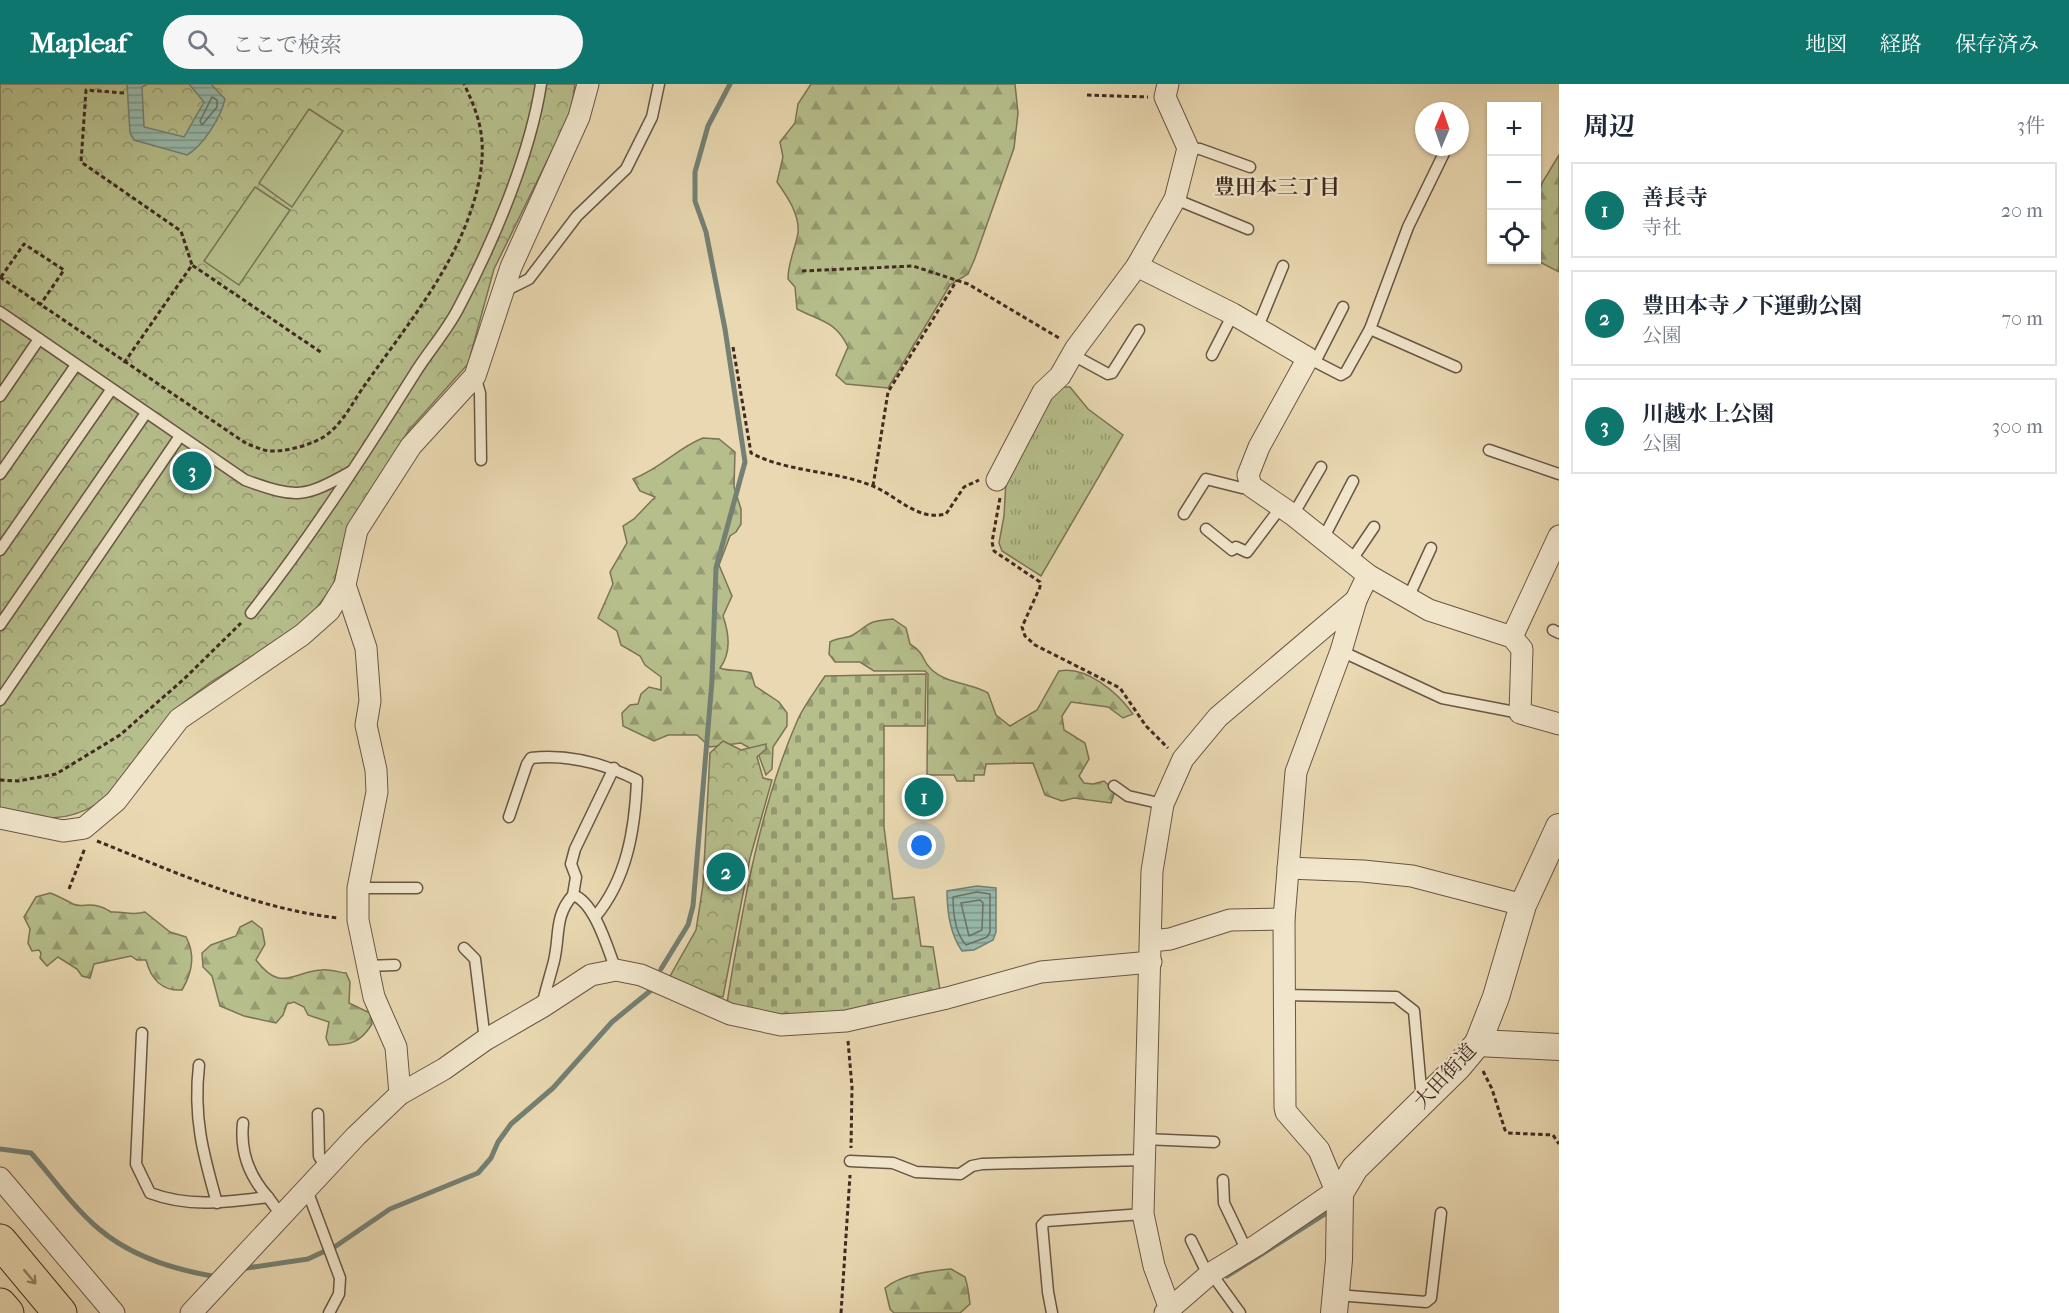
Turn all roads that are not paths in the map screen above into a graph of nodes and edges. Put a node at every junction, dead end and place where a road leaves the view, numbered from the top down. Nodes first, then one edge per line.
1 (541, 84) edge
2 (588, 84) edge
3 (658, 84) edge
4 (1166, 91) edge
5 (1188, 148) junction
6 (1443, 156) edge
7 (1250, 167) dead end
8 (1175, 199) junction
9 (1248, 229) dead end
10 (1283, 266) dead end
11 (1137, 267) junction
12 (505, 291) junction
13 (1343, 306) dead end
14 (1, 314) edge
15 (1233, 314) junction
16 (1257, 329) junction
17 (1370, 329) junction
18 (1139, 330) dead end
19 (39, 339) junction
20 (1075, 352) junction
21 (1212, 355) dead end
22 (1311, 360) junction
23 (76, 365) junction
24 (1456, 367) dead end
25 (475, 376) junction
26 (111, 390) junction
27 (0, 396) edge
28 (146, 413) junction
29 (180, 436) junction
30 (1489, 450) dead end
31 (481, 460) dead end
32 (1321, 467) dead end
33 (355, 470) junction
34 (0, 474) edge
35 (1559, 474) edge
36 (997, 480) road end
37 (1353, 481) dead end
38 (1251, 486) junction
39 (1287, 511) junction
40 (1184, 514) dead end
41 (1374, 527) dead end
42 (1206, 529) dead end
43 (1559, 536) edge
44 (1323, 539) junction
45 (1431, 548) dead end
46 (0, 550) edge
47 (1351, 561) junction
48 (1368, 575) junction
49 (345, 585) junction
50 (1408, 598) junction
51 (1356, 600) junction
52 (251, 614) road end
53 (0, 625) edge
54 (1512, 637) junction
55 (1341, 651) junction
56 (0, 700) edge
57 (1520, 712) junction
58 (1559, 724) edge
59 (614, 768) junction
60 (1114, 786) dead end
61 (1163, 804) junction
62 (509, 817) dead end
63 (0, 818) edge
64 (1559, 826) edge
65 (1287, 868) junction
66 (358, 888) junction
67 (417, 888) dead end
68 (573, 895) junction
69 (1523, 905) junction
70 (595, 917) junction
71 (1284, 919) junction
72 (464, 948) dead end
73 (1151, 951) junction
74 (395, 965) dead end
75 (366, 966) junction
76 (616, 970) junction
77 (1283, 995) junction
78 (542, 1007) junction
79 (142, 1033) dead end
80 (485, 1040) junction
81 (1559, 1047) edge
82 (1474, 1048) junction
83 (199, 1065) dead end
84 (400, 1094) junction
85 (1423, 1101) junction
86 (318, 1113) dead end
87 (243, 1123) dead end
88 (1214, 1142) dead end
89 (1144, 1150) junction
90 (850, 1161) dead end
91 (326, 1168) junction
92 (0, 1178) edge
93 (1223, 1180) dead end
94 (307, 1190) junction
95 (1338, 1192) junction
96 (268, 1197) junction
97 (217, 1203) junction
98 (1441, 1213) dead end
99 (1143, 1214) junction
100 (281, 1215) junction
101 (1191, 1240) dead end
102 (0, 1241) edge
103 (1247, 1251) junction
104 (1212, 1277) junction
105 (1335, 1304) edge
106 (0, 1305) edge
107 (1167, 1311) edge
108 (7, 1313) edge
109 (60, 1313) edge
110 (114, 1313) edge
111 (191, 1313) edge
112 (328, 1313) edge
113 (1052, 1313) edge
114 (1240, 1313) edge

1 - 33 lane
2 - 12 street
3 - 12 lane
4 - 5 street
5 - 7 lane
5 - 8 street
6 - 17 lane
8 - 9 lane
8 - 11 street
10 - 16 lane
11 - 15 street
11 - 20 street
12 - 25 street
13 - 22 lane
14 - 19 lane
15 - 16 street
15 - 21 lane
16 - 22 street
17 - 22 lane
17 - 24 lane
18 - 20 lane
19 - 23 lane
19 - 27 lane
20 - 36 street
22 - 38 street
23 - 26 lane
23 - 34 lane
25 - 31 lane
25 - 49 street
26 - 28 lane
26 - 46 lane
28 - 29 lane
28 - 53 lane
29 - 33 lane
29 - 56 lane
30 - 35 lane
32 - 39 lane
33 - 52 lane
37 - 44 lane
38 - 39 street
38 - 40 lane
39 - 42 lane
39 - 44 street
41 - 47 lane
43 - 54 street
44 - 47 street
45 - 50 lane
47 - 48 street
48 - 50 street
48 - 51 street
49 - 63 street
49 - 66 street
50 - 54 street
51 - 55 street
51 - 61 street
54 - 57 street
55 - 57 lane
55 - 65 street
57 - 58 street
59 - 62 lane
59 - 68 lane
59 - 70 lane
60 - 61 lane
61 - 73 street
64 - 69 street, 大田街道
65 - 69 street
65 - 71 street
66 - 67 lane
66 - 75 street
68 - 70 lane
68 - 78 lane
69 - 82 street, 大田街道
70 - 76 lane
71 - 73 street
71 - 77 street
72 - 80 lane
73 - 76 street
73 - 89 street
74 - 75 lane
75 - 84 street
76 - 78 street
77 - 85 lane
77 - 95 street
78 - 80 street
79 - 97 lane
80 - 84 street
81 - 82 street
82 - 85 street, 大田街道
83 - 97 lane
84 - 91 street
85 - 95 street, 大田街道
86 - 91 lane
87 - 96 lane
88 - 89 lane
89 - 90 lane
89 - 99 street
91 - 94 street
92 - 110 street
93 - 103 lane
94 - 100 street
94 - 112 lane
95 - 103 street
95 - 105 street, 大田街道
96 - 97 lane
96 - 100 lane
98 - 105 lane
99 - 107 street
99 - 113 lane
100 - 111 street
101 - 104 lane
102 -> 109 highway
103 - 104 street
104 - 107 street
104 - 114 lane
106 - 108 highway

